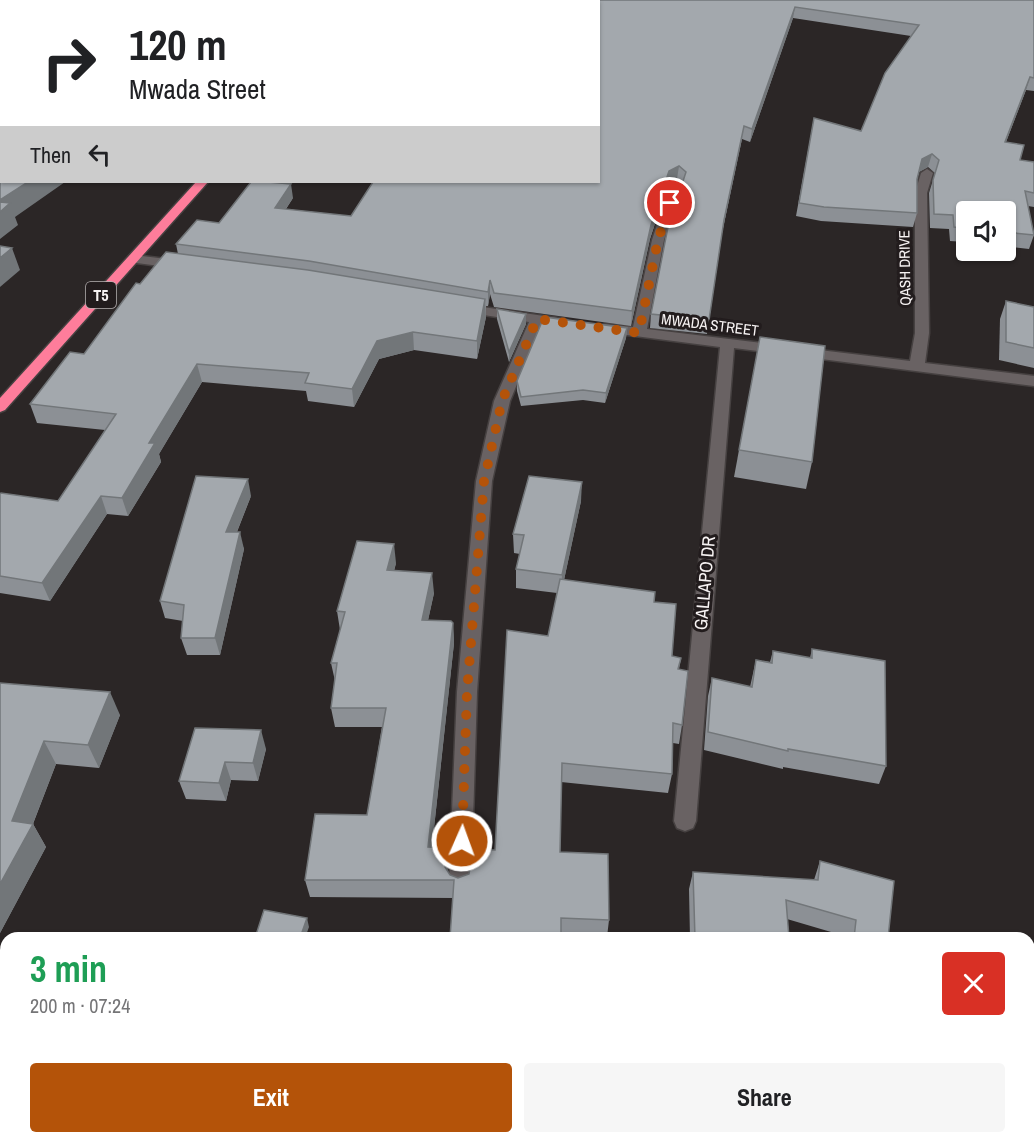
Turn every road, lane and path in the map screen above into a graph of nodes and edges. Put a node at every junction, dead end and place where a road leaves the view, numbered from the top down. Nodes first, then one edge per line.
1 (927, 172) edge
2 (201, 183) edge
3 (676, 185) edge
4 (134, 259) junction
5 (199, 267) edge
6 (443, 305) edge
7 (537, 319) junction
8 (639, 333) junction
9 (727, 345) junction
10 (917, 364) junction
11 (1034, 381) edge
12 (0, 407) edge
13 (685, 821) dead end
14 (460, 884) edge

1 - 10 street, QASH DRIVE
2 - 4 highway, T5
3 - 8 street
4 - 5 street
4 - 12 highway, T5
6 - 7 street, MWADA STREET
7 - 8 street, MWADA STREET
7 - 14 street
8 - 9 street, MWADA STREET
9 - 10 street, MWADA STREET
9 - 13 street, GALLAPO DR
10 - 11 street, MWADA STREET

